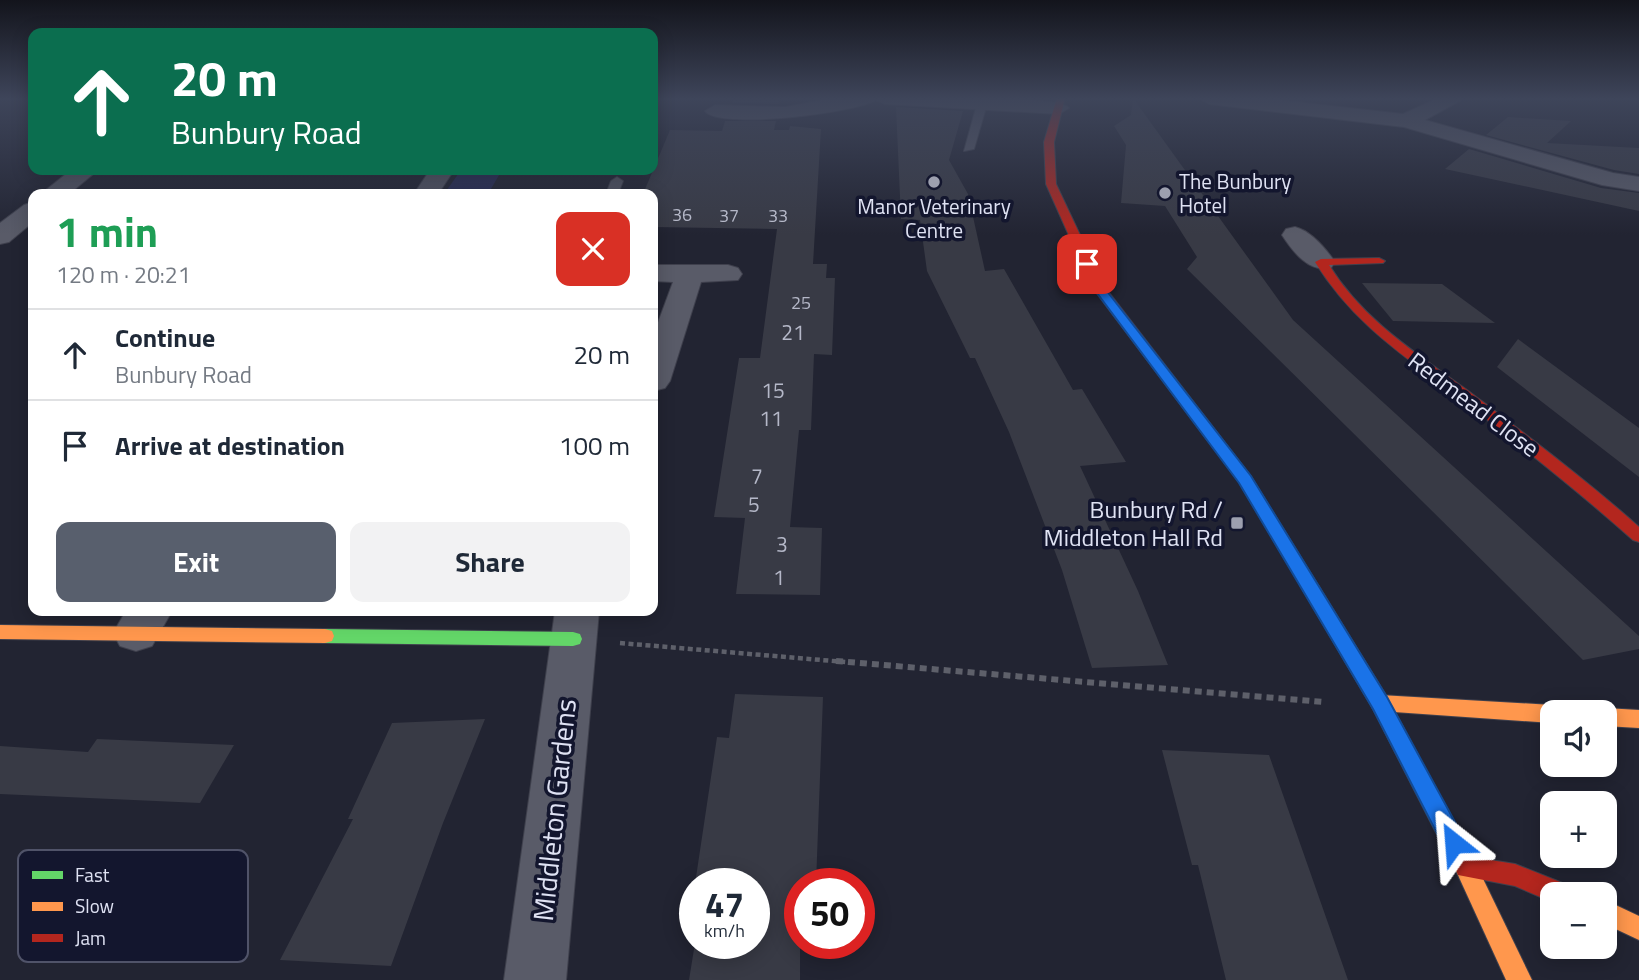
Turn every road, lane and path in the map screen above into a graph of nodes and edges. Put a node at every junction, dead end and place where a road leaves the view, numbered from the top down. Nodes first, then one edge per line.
1 (970, 144) edge
2 (1049, 144) edge
3 (1485, 144) edge
4 (968, 149) dead end
5 (79, 175) edge
6 (617, 181) dead end
7 (1639, 184) edge
8 (60, 189) edge
9 (614, 189) edge
10 (28, 214) edge
11 (1295, 235) dead end
12 (0, 236) edge
13 (1379, 261) dead end
14 (1321, 262) junction
15 (658, 273) edge
16 (690, 273) junction
17 (728, 274) dead end
18 (662, 327) edge
19 (658, 351) edge
20 (1639, 536) edge
21 (143, 622) edge
22 (575, 625) edge
23 (0, 632) edge
24 (1380, 703) junction
25 (1540, 713) edge
26 (1617, 718) edge
27 (1639, 719) edge
28 (1466, 867) junction
29 (1540, 885) edge
30 (1617, 918) edge
31 (1639, 929) edge
32 (534, 980) edge
33 (1519, 980) edge

1 - 4 lane
2 - 24 main road
3 - 7 street
5 - 8 street
6 - 9 lane
10 - 12 street
11 - 14 street, Redmead Close
13 - 14 main road
14 - 20 main road, Redmead Close
15 - 16 street
16 - 17 street
16 - 18 street
18 - 19 street
21 - 22 main road
21 - 23 main road
22 - 24 path
22 - 32 street, Middleton Gardens
24 - 25 main road
24 - 28 main road
26 - 27 main road
28 - 29 main road
28 - 33 main road
30 - 31 main road

